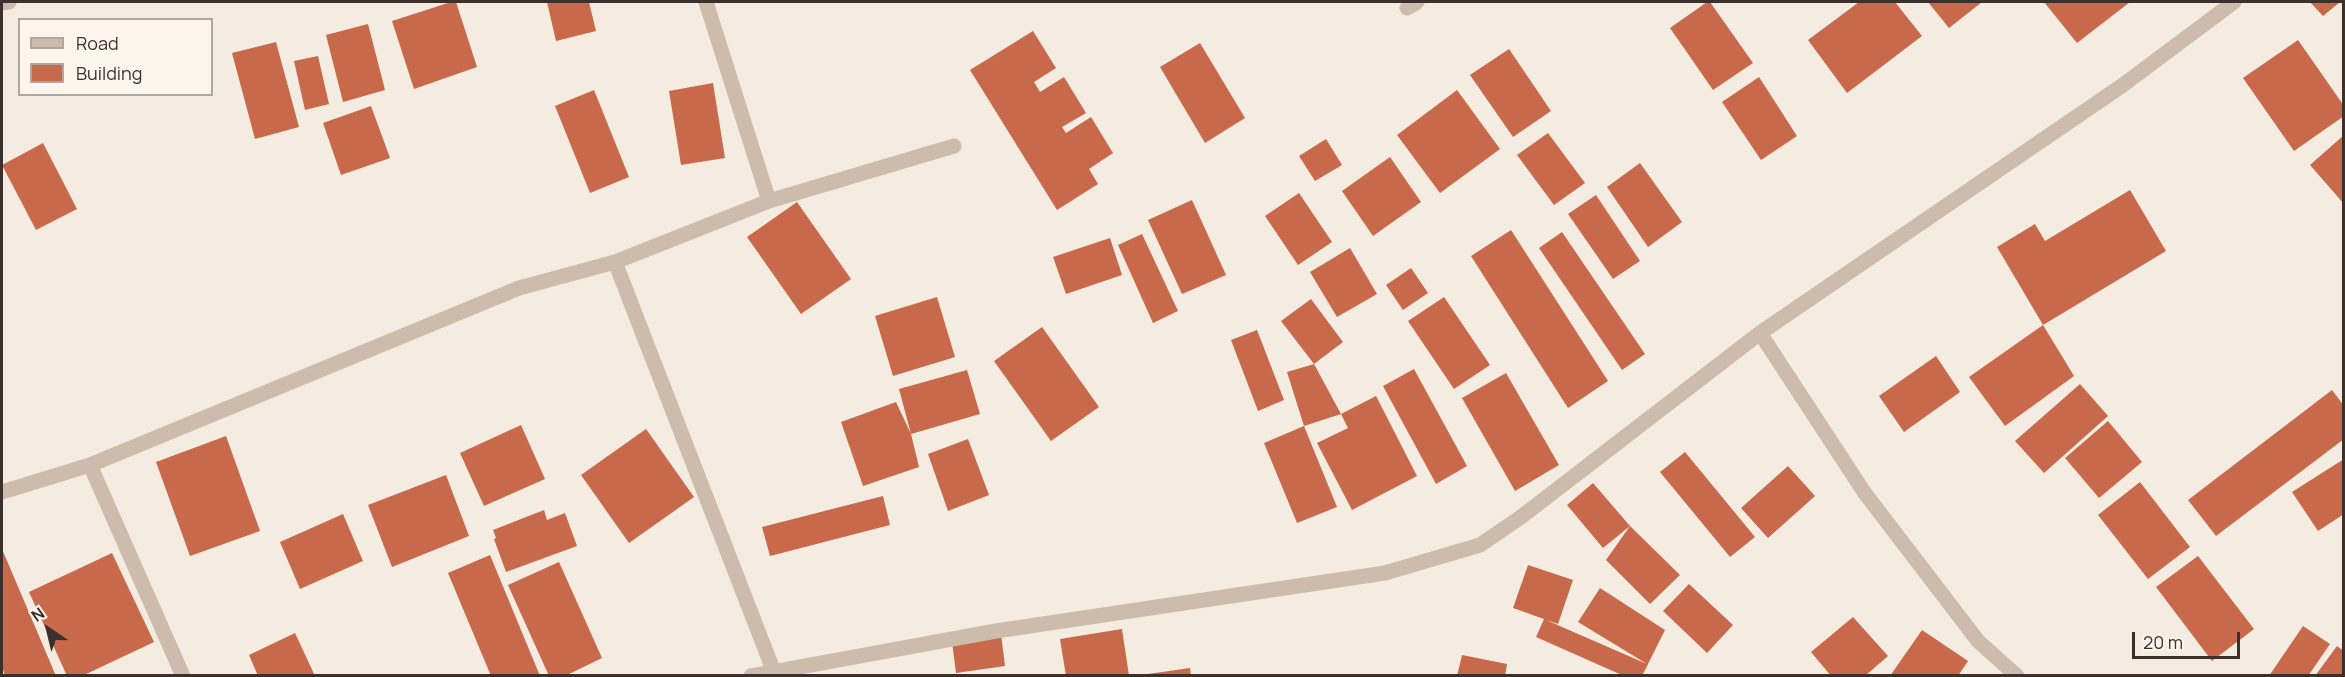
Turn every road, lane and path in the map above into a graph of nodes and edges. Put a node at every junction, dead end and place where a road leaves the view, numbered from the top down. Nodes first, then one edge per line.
1 (9, 2) edge
2 (706, 2) edge
3 (2234, 2) edge
4 (2, 3) edge
5 (954, 146) dead end
6 (769, 201) junction
7 (615, 262) junction
8 (1760, 333) junction
9 (90, 465) junction
10 (2, 492) edge
11 (774, 672) junction
12 (183, 675) edge
13 (751, 675) edge
14 (2017, 675) edge

1 - 4 street
2 - 6 street
3 - 8 street
5 - 6 street
6 - 7 street
7 - 9 street
7 - 11 street
8 - 11 street
8 - 14 street
9 - 10 street
9 - 12 street
11 - 13 street

